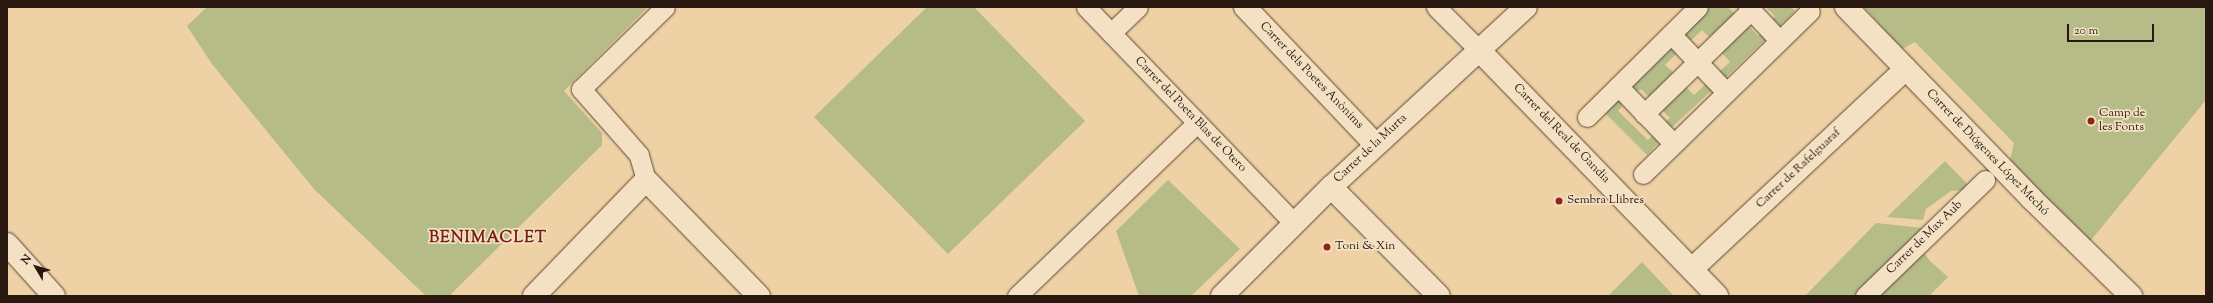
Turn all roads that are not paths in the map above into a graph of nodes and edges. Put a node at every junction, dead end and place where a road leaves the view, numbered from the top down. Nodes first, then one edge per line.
1 (665, 7) edge
2 (1086, 7) edge
3 (1138, 7) edge
4 (1245, 7) edge
5 (1436, 7) edge
6 (1526, 7) edge
7 (1698, 7) edge
8 (1846, 7) edge
9 (1749, 9) edge
10 (1810, 11) dead end
11 (1111, 33) junction
12 (1671, 34) junction
13 (1779, 40) junction
14 (1479, 50) junction
15 (1698, 62) junction
16 (1906, 69) junction
17 (1618, 86) junction
18 (1726, 92) junction
19 (1644, 114) junction
20 (1587, 117) dead end
21 (1197, 123) junction
22 (1673, 144) junction
23 (1376, 145) junction
24 (1643, 174) dead end
25 (646, 180) junction
26 (1985, 180) dead end
27 (1332, 187) junction
28 (1294, 223) junction
29 (7, 244) edge
30 (1692, 269) junction
31 (1426, 292) edge
32 (54, 296) edge
33 (534, 296) edge
34 (759, 296) edge
35 (1017, 296) edge
36 (1222, 296) edge
37 (1717, 296) edge
38 (1865, 296) edge
39 (2131, 296) edge

1 - 25 street
2 - 11 street, Carrer del Poeta Blas de Otero
3 - 11 street
4 - 23 street, Carrer dels Poetes Anònims
5 - 14 street, Carrer del Real de Gandia
6 - 14 street, Carrer de la Murta
7 - 12 street
8 - 16 street, Carrer de Diógenes López Mechó
9 - 13 street
9 - 15 street
10 - 13 street
11 - 21 street, Carrer del Poeta Blas de Otero
12 - 15 street
12 - 17 street
13 - 18 street
14 - 23 street, Carrer de la Murta
14 - 30 street, Carrer del Real de Gandia
15 - 18 street
15 - 19 street
16 - 30 street, Carrer de Rafelguaraf
16 - 39 street, Carrer de Diógenes López Mechó
17 - 19 street
17 - 20 street
18 - 22 street
19 - 22 street
21 - 28 street, Carrer del Poeta Blas de Otero
21 - 35 street
22 - 24 street
23 - 27 street, Carrer de la Murta
25 - 33 street
25 - 34 street
26 - 38 street, Carrer de Max Aub
27 - 28 street, Carrer de la Murta
27 - 31 street
28 - 36 street, Carrer de la Murta
29 - 32 street
30 - 37 street, Carrer del Real de Gandia

